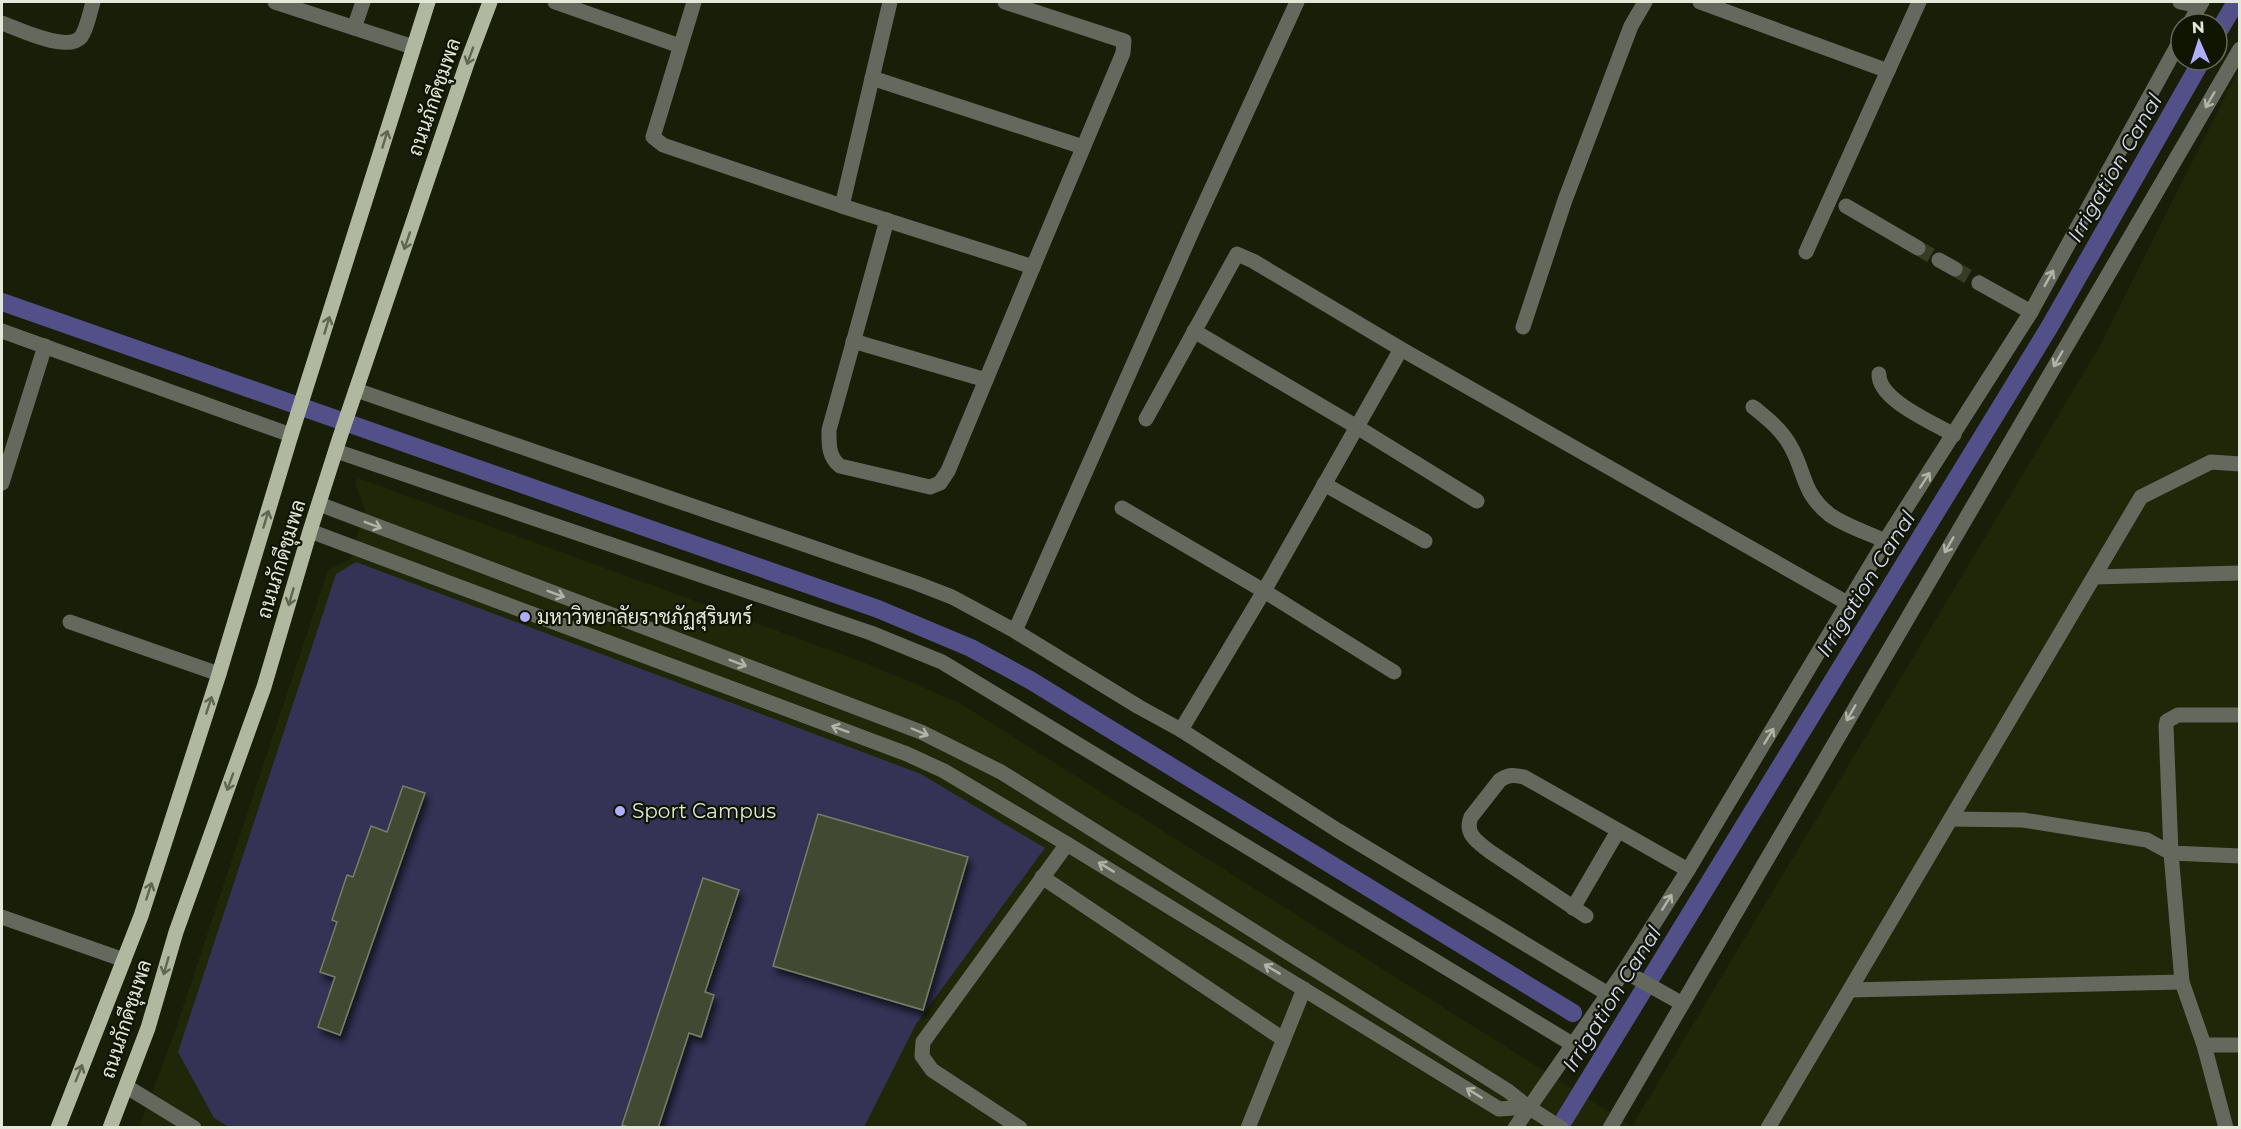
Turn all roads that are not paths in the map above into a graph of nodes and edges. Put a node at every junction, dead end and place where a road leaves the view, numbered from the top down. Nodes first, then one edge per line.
1 (93, 2) edge
2 (275, 2) edge
3 (363, 2) edge
4 (428, 2) edge
5 (490, 2) edge
6 (555, 2) edge
7 (692, 2) edge
8 (890, 2) edge
9 (1005, 2) edge
10 (1297, 2) edge
11 (1645, 2) edge
12 (1700, 2) edge
13 (1919, 2) edge
14 (2180, 2) edge
15 (2201, 4) edge
16 (2, 23) edge
17 (354, 28) junction
18 (680, 46) junction
19 (413, 47) junction
20 (2240, 50) edge
21 (2169, 61) edge
22 (1888, 71) junction
23 (872, 78) junction
24 (1083, 147) junction
25 (842, 206) junction
26 (1846, 206) dead end
27 (887, 220) junction
28 (1918, 248) tunnel mouth
29 (1806, 252) dead end
30 (1939, 260) tunnel mouth
31 (1033, 267) junction
32 (1955, 270) tunnel mouth
33 (1978, 283) tunnel mouth
34 (2031, 312) junction
35 (1523, 327) dead end
36 (2, 331) edge
37 (1194, 331) junction
38 (853, 341) junction
39 (45, 346) junction
40 (1401, 349) junction
41 (1879, 375) dead end
42 (986, 380) junction
43 (355, 395) junction
44 (1753, 407) dead end
45 (1146, 419) dead end
46 (1357, 427) junction
47 (294, 428) junction
48 (1954, 435) junction
49 (338, 446) junction
50 (2240, 464) edge
51 (2, 483) edge
52 (1324, 484) junction
53 (1477, 501) dead end
54 (319, 504) junction
55 (1122, 507) dead end
56 (310, 531) junction
57 (1425, 541) dead end
58 (1885, 541) junction
59 (2240, 573) edge
60 (2094, 577) junction
61 (1264, 591) junction
62 (1849, 604) junction
63 (70, 622) dead end
64 (1015, 631) junction
65 (1394, 672) dead end
66 (219, 674) junction
67 (2240, 715) edge
68 (1181, 730) junction
69 (1952, 819) junction
70 (1618, 831) junction
71 (1067, 844) junction
72 (2171, 853) junction
73 (2240, 856) edge
74 (1688, 870) junction
75 (1042, 877) junction
76 (2, 917) edge
77 (124, 960) junction
78 (1629, 974) junction
79 (2182, 982) junction
80 (1304, 989) junction
81 (1850, 990) junction
82 (1608, 994) junction
83 (1674, 999) junction
84 (1283, 1039) junction
85 (1572, 1044) junction
86 (2204, 1045) junction
87 (2240, 1045) edge
88 (126, 1087) junction
89 (1533, 1110) junction
90 (58, 1128) edge
91 (110, 1128) edge
92 (194, 1128) edge
93 (1020, 1128) edge
94 (1248, 1128) edge
95 (1515, 1128) edge
96 (1561, 1128) edge
97 (1610, 1128) edge
98 (1768, 1128) edge
99 (2226, 1128) edge

1 - 16 street
2 - 17 street
3 - 17 street
4 - 19 main road, ถนนภักดีชุมพล
5 -> 43 main road, ถนนภักดีชุมพล
6 - 18 street
7 - 18 street
8 - 23 street
9 - 24 street
10 - 64 street
11 - 35 street
12 - 22 street
13 - 22 street
14 - 15 street
17 - 19 street
18 - 25 street
47 -> 19 main road, ถนนภักดีชุมพล
20 -> 83 street
34 -> 21 street
22 - 29 street
23 - 24 street
23 - 25 street
24 - 31 street
25 - 27 street
26 - 28 street
27 - 31 street
27 - 38 street
30 - 32 street
31 - 42 street
33 - 34 street
34 - 48 street
36 - 39 street
37 - 40 street
37 - 45 street
37 - 46 street
38 - 42 street
38 - 42 street
39 - 47 street
39 - 51 street
40 - 46 street
40 - 62 street
41 - 48 street
43 - 49 main road, ถนนภักดีชุมพล
43 - 64 street
44 - 58 street
46 - 52 street
46 - 53 street
66 -> 47 main road, ถนนภักดีชุมพล
58 -> 48 street
49 - 54 main road, ถนนภักดีชุมพล
49 - 85 street
50 - 60 street
52 - 57 street
52 - 61 street
54 - 56 main road, ถนนภักดีชุมพล
54 -> 89 street
55 - 61 street
71 -> 56 street
56 -> 88 main road, ถนนภักดีชุมพล
58 - 62 street
59 - 60 street
60 - 69 street
61 - 65 street
61 - 68 street
74 -> 62 street
63 - 66 street
64 - 68 street
77 -> 66 main road, ถนนภักดีชุมพล
67 - 72 street
68 - 82 street
69 - 72 street
69 - 81 street
70 - 70 street
70 - 74 street
71 - 75 street
80 -> 71 street
72 - 73 street
72 - 79 street
78 -> 74 street
75 - 84 street
75 - 93 street
76 - 77 street
90 -> 77 main road, ถนนภักดีชุมพล
78 - 82 street
78 - 83 street
79 - 81 street
79 - 86 street
80 - 84 street
89 -> 80 street
81 - 98 street
82 - 85 street
83 - 97 street
84 - 94 street
85 - 89 street
86 - 87 street
86 - 99 street
88 - 91 main road, ถนนภักดีชุมพล
88 - 92 street
89 - 95 street
89 - 96 street

